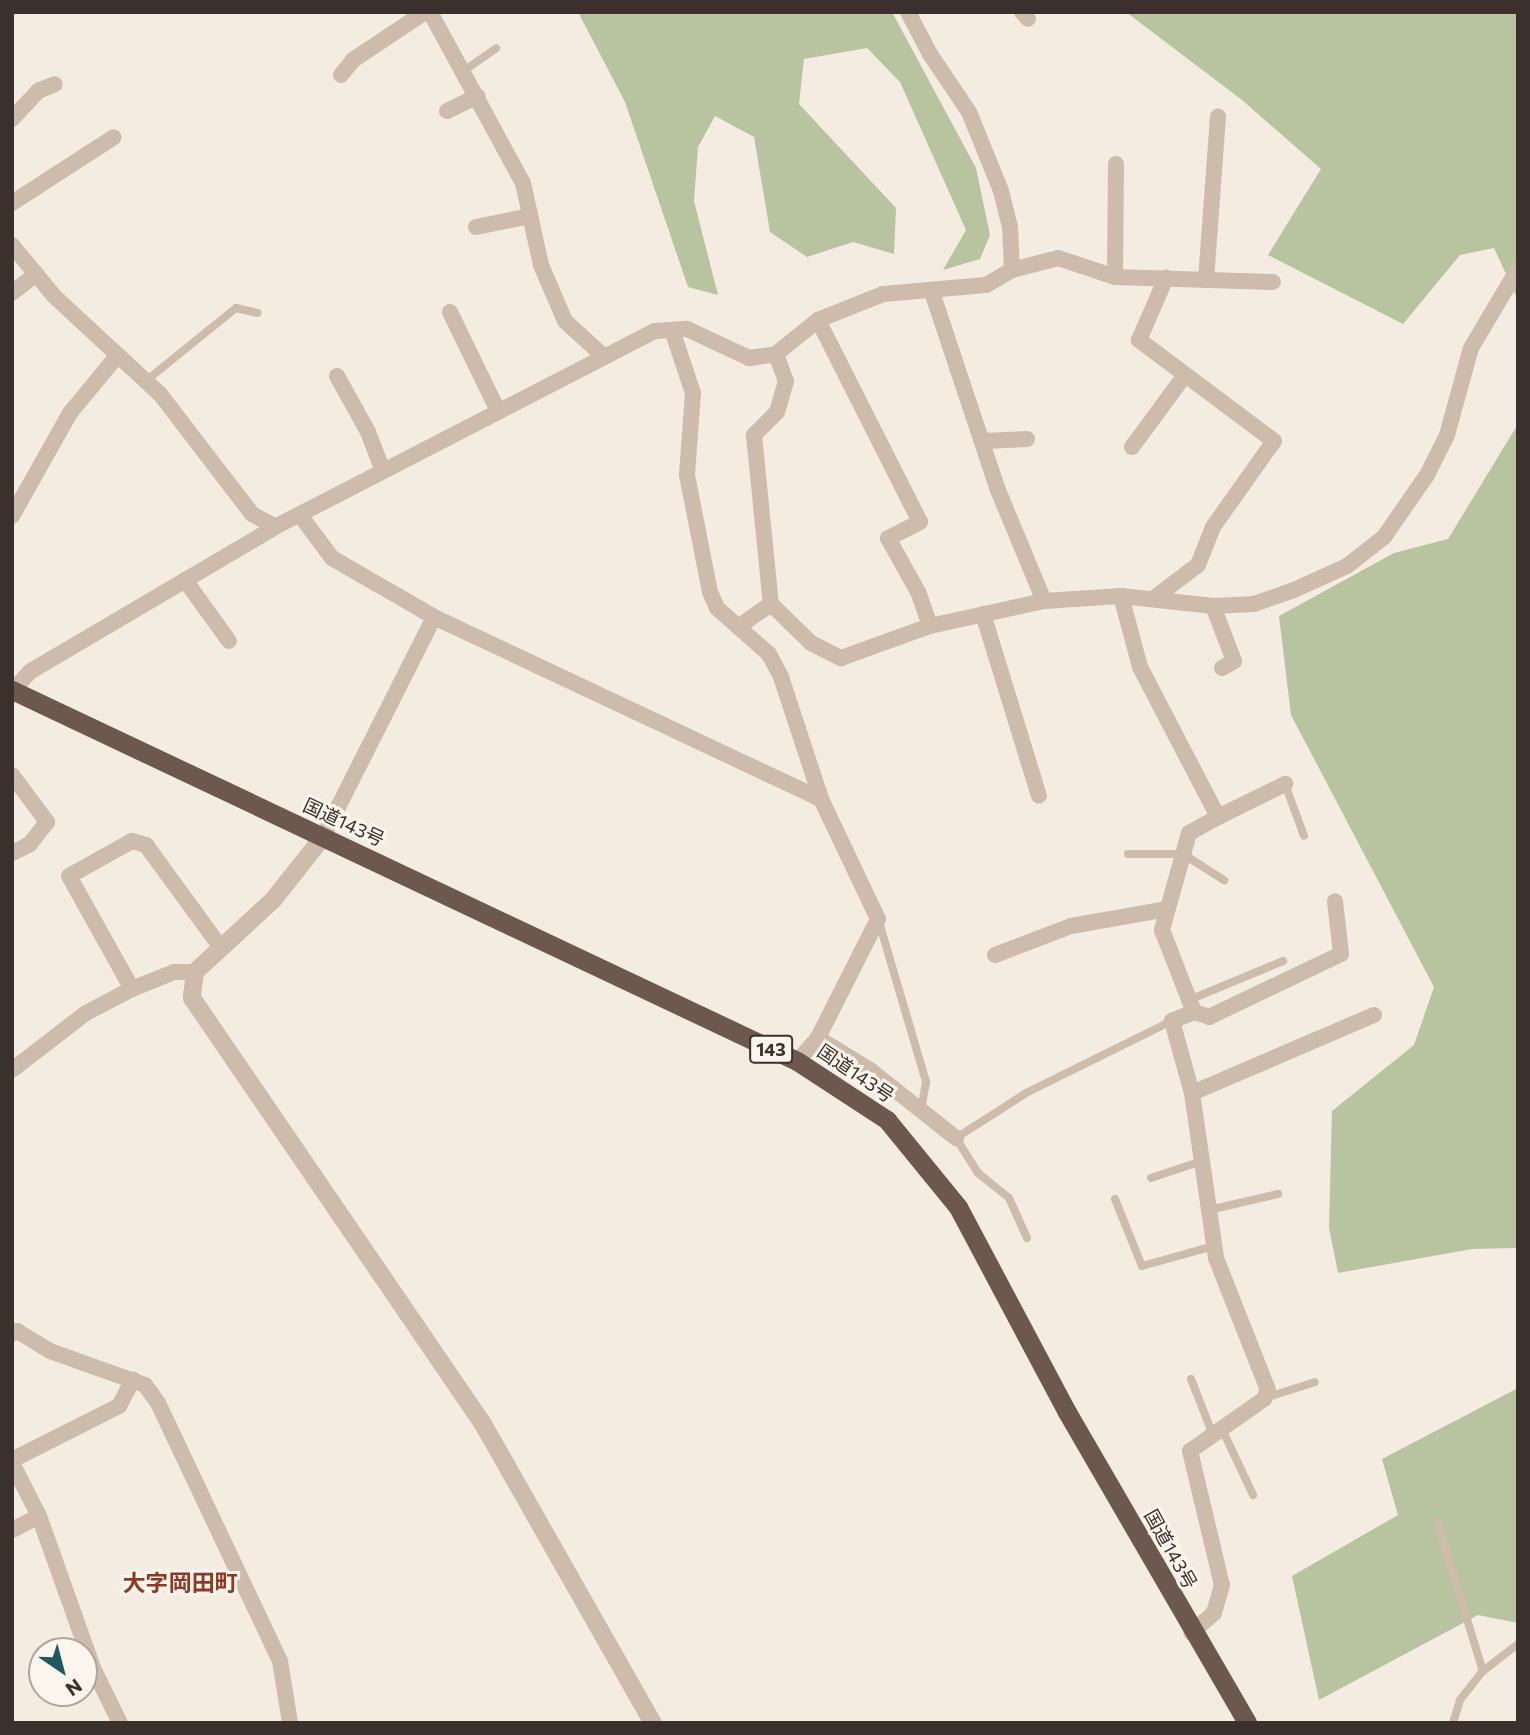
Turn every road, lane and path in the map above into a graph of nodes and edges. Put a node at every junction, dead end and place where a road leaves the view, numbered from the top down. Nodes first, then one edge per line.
1 (425, 12) edge
2 (430, 12) edge
3 (908, 12) edge
4 (496, 48) dead end
5 (465, 70) junction
6 (341, 75) dead end
7 (55, 84) dead end
8 (478, 96) junction
9 (447, 111) dead end
10 (1219, 116) dead end
11 (12, 119) edge
12 (114, 137) dead end
13 (1116, 164) dead end
14 (12, 203) edge
15 (530, 216) junction
16 (476, 227) dead end
17 (12, 245) edge
18 (1518, 269) edge
19 (1012, 270) junction
20 (36, 274) junction
21 (1115, 277) junction
22 (1166, 278) junction
23 (1206, 280) junction
24 (1273, 282) dead end
25 (932, 292) junction
26 (12, 293) edge
27 (450, 312) dead end
28 (257, 313) dead end
29 (818, 320) junction
30 (673, 330) junction
31 (776, 354) junction
32 (118, 355) junction
33 (603, 356) junction
34 (1185, 375) junction
35 (337, 376) dead end
36 (147, 380) junction
37 (498, 411) junction
38 (1027, 439) dead end
39 (983, 441) junction
40 (1132, 447) dead end
41 (383, 471) junction
42 (300, 515) junction
43 (12, 516) edge
44 (275, 527) junction
45 (185, 580) junction
46 (1122, 596) junction
47 (1153, 599) junction
48 (1044, 601) junction
49 (771, 604) junction
50 (1213, 606) junction
51 (983, 614) junction
52 (434, 617) junction
53 (930, 626) junction
54 (738, 627) junction
55 (229, 641) dead end
56 (1222, 668) dead end
57 (12, 690) edge
58 (14, 779) edge
59 (1285, 785) joint
60 (1039, 796) dead end
61 (821, 799) junction
62 (1217, 817) junction
63 (1304, 836) dead end
64 (323, 837) junction
65 (12, 853) edge
66 (1183, 853) junction
67 (1128, 854) dead end
68 (1224, 880) dead end
69 (1335, 901) dead end
70 (1167, 909) junction
71 (878, 919) junction
72 (221, 948) junction
73 (995, 955) dead end
74 (1283, 961) dead end
75 (195, 972) junction
76 (132, 989) junction
77 (1192, 1006) junction
78 (1374, 1016) dead end
79 (1172, 1021) junction
80 (818, 1038) junction
81 (797, 1062) junction
82 (12, 1070) edge
83 (1192, 1093) junction
84 (921, 1110) junction
85 (956, 1138) junction
86 (1202, 1161) junction
87 (1151, 1178) dead end
88 (1278, 1194) dead end
89 (1115, 1199) dead end
90 (1209, 1210) junction
91 (1027, 1238) dead end
92 (1214, 1246) junction
93 (12, 1334) edge
94 (133, 1380) junction
95 (1191, 1380) dead end
96 (1315, 1382) dead end
97 (1264, 1398) junction
98 (1217, 1432) junction
99 (12, 1461) edge
100 (1253, 1495) dead end
101 (38, 1516) junction
102 (1437, 1521) dead end
103 (12, 1530) edge
104 (1191, 1633) junction
105 (1518, 1644) edge
106 (1483, 1671) junction
107 (120, 1723) edge
108 (290, 1723) edge
109 (653, 1723) edge
110 (1247, 1723) edge
111 (1454, 1723) edge

1 - 6 street
2 - 5 street
3 - 19 street
4 - 5 lane
5 - 8 street
7 - 11 street
8 - 9 street
8 - 15 street
10 - 23 street
12 - 14 street
13 - 21 street
15 - 16 street
15 - 33 street
17 - 20 street
18 - 50 street
19 - 21 street
19 - 25 street
20 - 26 street
20 - 32 street
21 - 22 street
22 - 23 street
22 - 34 street
23 - 24 street
25 - 29 street
25 - 39 street
27 - 37 street
28 - 36 lane
29 - 31 street
29 - 53 street
30 - 31 street
30 - 33 street
30 - 54 street
31 - 49 street
32 - 36 street
32 - 43 street
33 - 37 street
34 - 40 street
34 - 47 street
35 - 41 street
36 - 44 street
37 - 41 street
38 - 39 street
39 - 48 street
41 - 42 street
42 - 44 street
42 - 52 street
44 - 45 street
45 - 55 street
45 - 57 street
46 - 47 street
46 - 48 street
46 - 62 street
47 - 50 street
48 - 51 street
49 - 53 street
49 - 54 street
50 - 56 street
51 - 53 street
51 - 60 street
52 - 61 street
52 - 64 street
54 - 61 street
57 - 64 highway, 国道143号 / 143
58 - 65 street
59 - 62 street
59 - 63 lane
61 - 71 street
62 - 66 street
64 - 72 street
64 - 81 highway, 国道143号 / 143
66 - 67 lane
66 - 68 lane
66 - 70 street
69 - 77 street
70 - 73 street
70 - 77 street
71 - 80 street
71 - 84 lane
72 - 75 street
72 - 76 street
74 - 77 lane
75 - 76 street
75 - 109 street
76 - 82 street
77 - 79 street
78 - 83 street
79 - 83 street
79 - 85 lane
80 - 81 street
80 - 84 street
81 - 104 highway, 国道143号 / 143
83 - 86 street
84 - 85 street
85 - 91 lane
86 - 87 lane
86 - 90 street
88 - 90 lane
89 - 92 lane
90 - 92 street
92 - 97 street
93 - 94 street
94 - 99 street
94 - 108 street
95 - 98 lane
96 - 97 lane
97 - 98 street
98 - 100 lane
98 - 104 street
99 - 101 street
101 - 103 street
101 - 107 street
102 - 106 lane
104 - 110 highway, 国道143号 / 143
105 - 106 lane
106 - 111 lane

